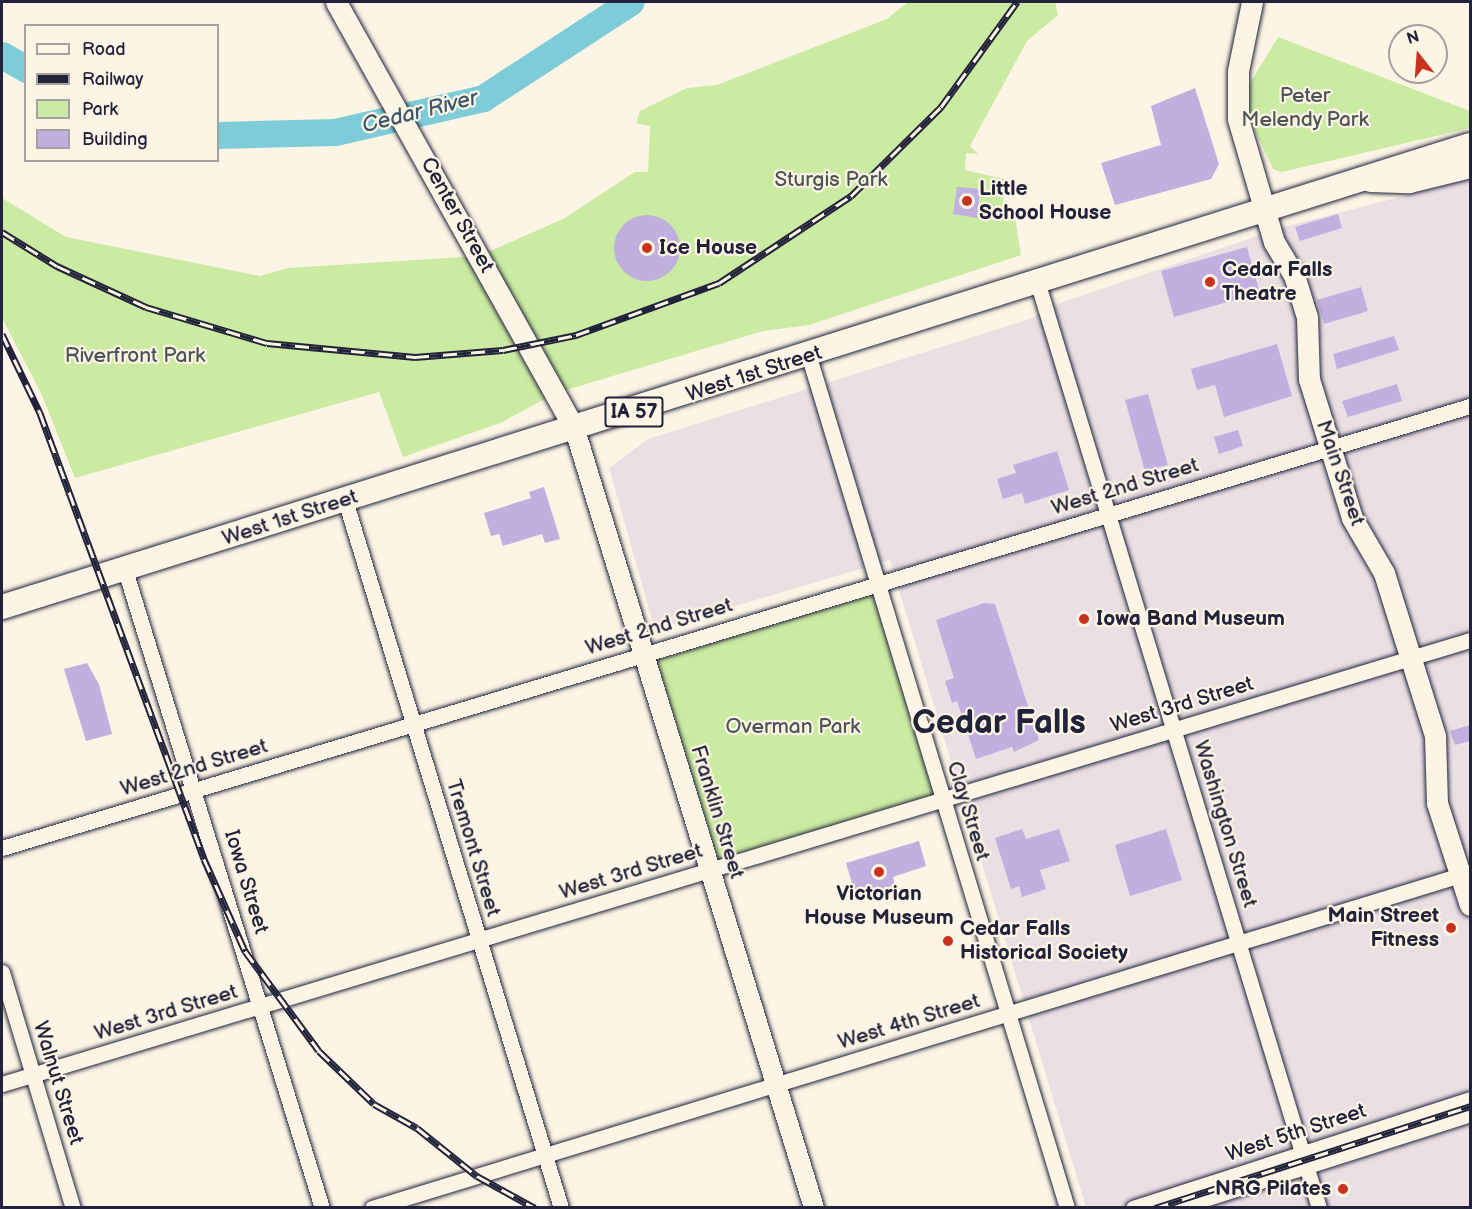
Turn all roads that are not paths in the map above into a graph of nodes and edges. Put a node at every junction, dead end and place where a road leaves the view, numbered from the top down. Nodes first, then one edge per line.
1 (336, 2) edge
2 (1252, 2) edge
3 (1470, 145) edge
4 (1470, 166) edge
5 (1368, 180) junction
6 (1264, 208) junction
7 (1037, 281) junction
8 (809, 357) junction
9 (1470, 406) edge
10 (575, 430) junction
11 (1329, 446) junction
12 (345, 500) junction
13 (1108, 513) junction
14 (126, 570) junction
15 (877, 583) junction
16 (2, 607) edge
17 (1470, 639) edge
18 (644, 654) junction
19 (1411, 658) junction
20 (413, 724) junction
21 (1174, 729) junction
22 (196, 789) junction
23 (943, 800) junction
24 (2, 848) edge
25 (710, 870) junction
26 (1465, 874) edge
27 (1470, 904) edge
28 (479, 940) junction
29 (1239, 943) junction
30 (2, 972) edge
31 (261, 1006) junction
32 (1008, 1014) junction
33 (33, 1075) junction
34 (2, 1084) edge
35 (776, 1084) junction
36 (1470, 1099) edge
37 (1470, 1114) edge
38 (545, 1155) junction
39 (1305, 1160) junction
40 (73, 1208) edge
41 (322, 1208) edge
42 (372, 1208) edge
43 (561, 1208) edge
44 (814, 1208) edge
45 (1067, 1208) edge
46 (1133, 1208) edge
47 (1176, 1208) edge
48 (1319, 1208) edge

1 - 10 main road, Center Street
2 - 6 main road, Main Street
3 - 5 main road
4 - 5 main road
5 - 6 main road, West 1st Street
6 - 7 main road, West 1st Street / IA 57
6 - 11 main road, Main Street
7 - 8 main road, West 1st Street / IA 57
7 - 13 street, Washington Street
8 - 10 main road, West 1st Street / IA 57
8 - 15 street, Clay Street
9 - 11 street, West 2nd Street
10 - 12 main road, West 1st Street / IA 57
10 - 18 street, Franklin Street
11 - 13 street, West 2nd Street
11 - 19 main road, Main Street
12 - 14 main road, West 1st Street / IA 57
12 - 20 street, Tremont Street
13 - 15 street, West 2nd Street
13 - 21 street, Washington Street
14 - 16 main road, West 1st Street / IA 57
14 - 22 street, Iowa Street
15 - 18 street, West 2nd Street
15 - 23 street, Clay Street
17 - 19 street, West 3rd Street
18 - 20 street, West 2nd Street
18 - 25 street, Franklin Street
19 - 21 street, West 3rd Street
19 - 26 main road, Main Street
20 - 22 street, West 2nd Street
20 - 28 street, Tremont Street
21 - 23 street, West 3rd Street
21 - 29 street, Washington Street
22 - 24 street, West 2nd Street
22 - 31 street, Iowa Street
23 - 25 street, West 3rd Street
23 - 32 street, Clay Street
25 - 28 street, West 3rd Street
25 - 35 street, Franklin Street
26 - 27 main road, Main Street
26 - 29 street, West 4th Street
28 - 31 street, West 3rd Street
28 - 38 street, Tremont Street
29 - 32 street, West 4th Street
29 - 39 street, Washington Street
30 - 33 street, Walnut Street
31 - 33 street, West 3rd Street
31 - 41 street, Iowa Street
32 - 35 street, West 4th Street
32 - 45 street, Clay Street
33 - 34 street, West 3rd Street
33 - 40 street, Walnut Street
35 - 38 street, West 4th Street
35 - 44 street, Franklin Street
36 - 39 street, West 5th Street
37 - 39 street, West 5th Street
38 - 42 street, West 4th Street
38 - 43 street, Tremont Street
39 - 46 street, West 5th Street
39 - 47 street, West 5th Street
39 - 48 street, Washington Street

